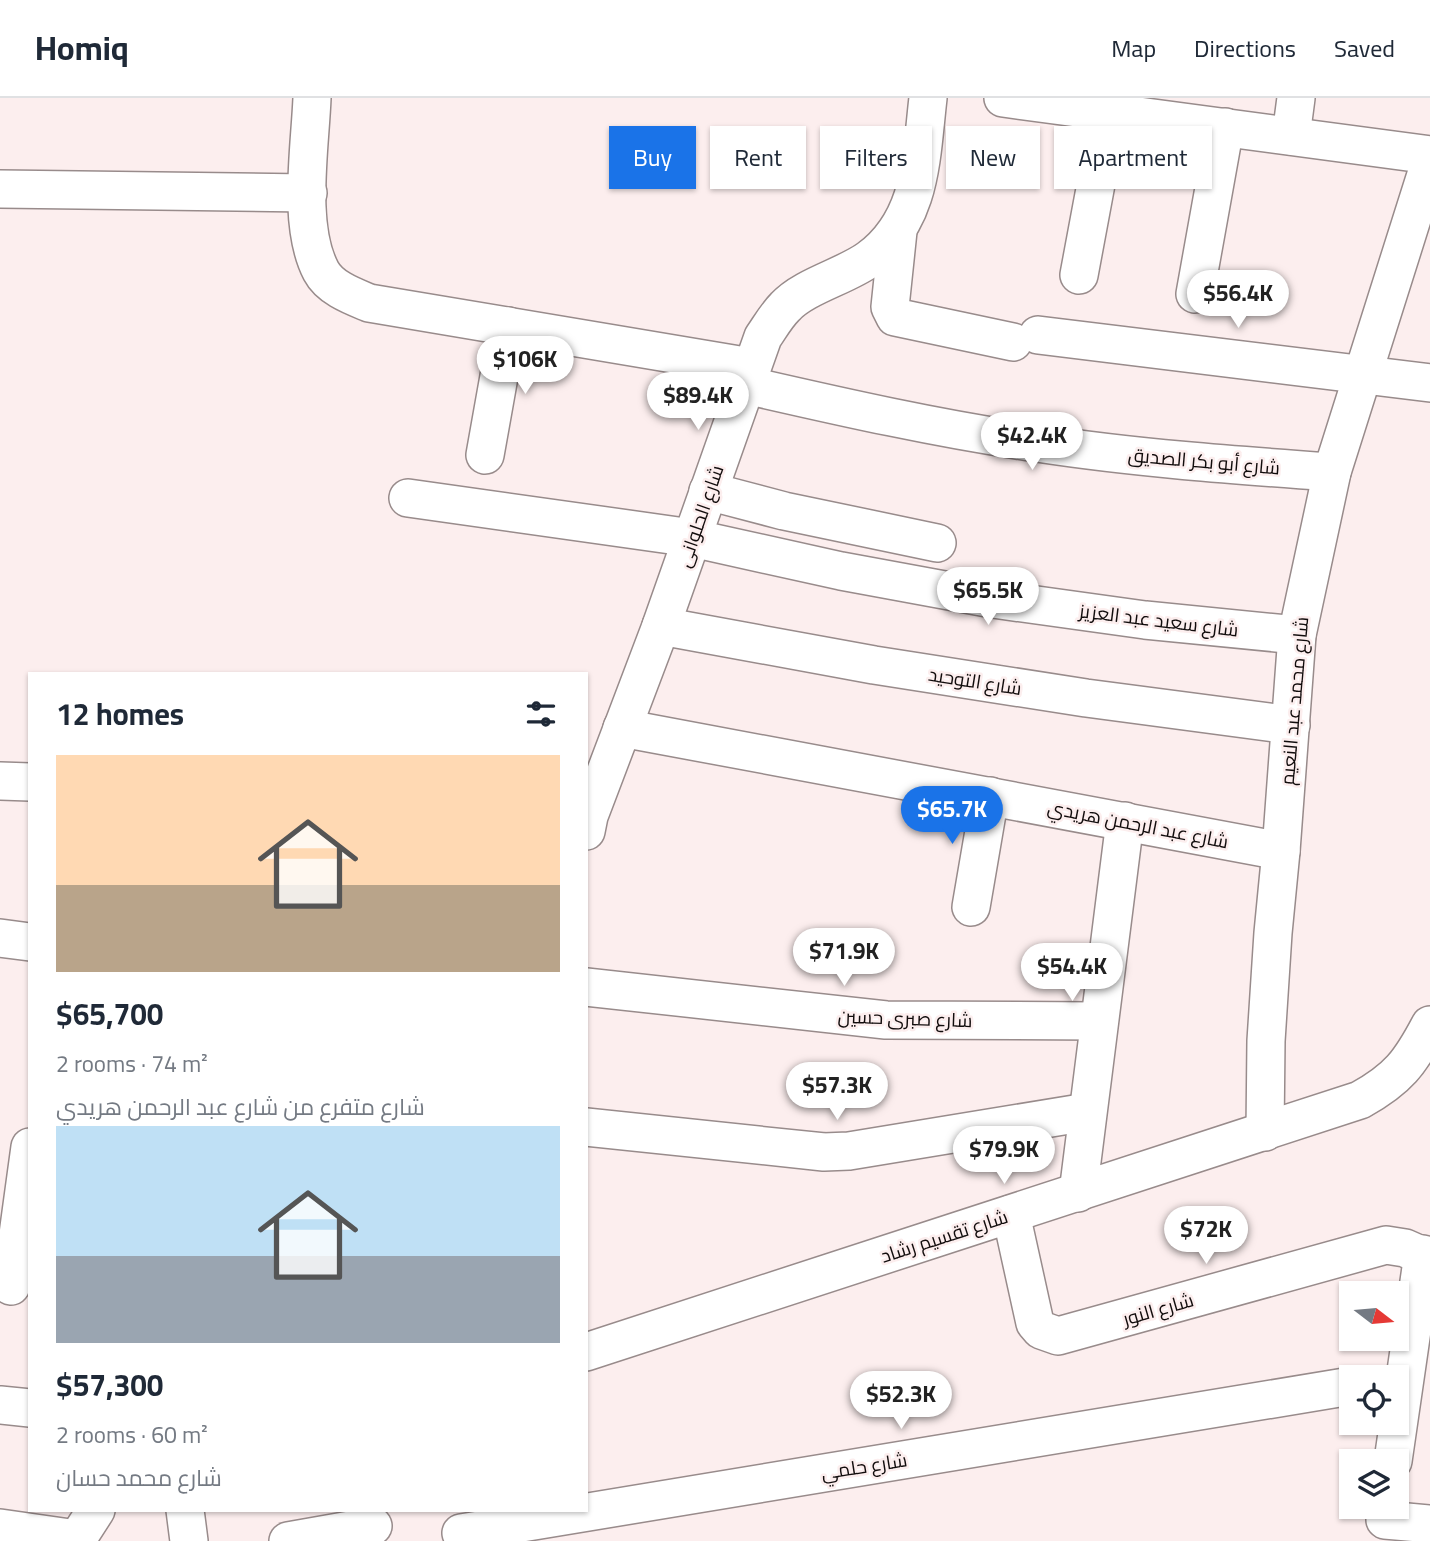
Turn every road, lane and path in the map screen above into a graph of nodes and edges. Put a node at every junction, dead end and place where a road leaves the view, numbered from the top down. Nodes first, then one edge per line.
1 (313, 98) edge
2 (928, 98) edge
3 (1003, 98) edge
4 (1296, 98) edge
5 (1111, 105) edge
6 (1225, 127) junction
7 (1291, 136) junction
8 (1430, 155) edge
9 (1430, 162) edge
10 (0, 189) edge
11 (308, 192) junction
12 (898, 231) junction
13 (1079, 275) dead end
14 (1195, 294) dead end
15 (508, 326) junction
16 (1362, 375) junction
17 (748, 376) junction
18 (1430, 383) edge
19 (485, 455) dead end
20 (1332, 472) junction
21 (708, 491) junction
22 (408, 498) dead end
23 (692, 538) junction
24 (937, 543) dead end
25 (661, 626) junction
26 (1297, 635) junction
27 (1291, 725) junction
28 (622, 728) junction
29 (0, 781) edge
30 (28, 782) edge
31 (990, 796) junction
32 (588, 818) edge
33 (1125, 821) junction
34 (1281, 851) junction
35 (971, 906) dead end
36 (0, 937) edge
37 (28, 942) edge
38 (588, 987) edge
39 (1099, 1021) junction
40 (1425, 1046) edge
41 (1087, 1112) junction
42 (588, 1127) edge
43 (1265, 1132) junction
44 (28, 1164) edge
45 (1078, 1193) junction
46 (1011, 1214) junction
47 (1427, 1256) edge
48 (14, 1286) edge
49 (588, 1351) edge
50 (1411, 1378) edge
51 (1339, 1388) edge
52 (0, 1405) edge
53 (28, 1408) edge
54 (1396, 1449) edge
55 (588, 1508) edge
56 (185, 1512) edge
57 (560, 1512) edge
58 (325, 1522) edge
59 (1384, 1523) edge
60 (1430, 1524) edge
61 (373, 1526) dead end
62 (0, 1528) edge
63 (460, 1528) edge
64 (83, 1530) edge
65 (189, 1541) edge
66 (288, 1541) edge

1 - 11 street
2 - 12 street, شارع الحلوانى
3 - 5 street
4 - 7 street
5 - 6 street
5 - 13 street
6 - 7 street
6 - 14 street
7 - 8 street
9 - 16 street, شارع محمد عبد النعيم
10 - 11 street
11 - 15 street, شارع أبو بكر الصديق
12 - 16 street
12 - 17 street, شارع الحلوانى
15 - 17 street, شارع أبو بكر الصديق
15 - 19 street
16 - 18 street
16 - 20 street, شارع محمد عبد النعيم
17 - 20 street, شارع أبو بكر الصديق
17 - 21 street, شارع الحلوانى
20 - 26 street, شارع محمد عبد النعيم
21 - 23 street, شارع الحلوانى
21 - 24 street
22 - 23 street, شارع سعيد عبد العزيز
23 - 25 street, شارع الحلوانى
23 - 26 street, شارع سعيد عبد العزيز
25 - 27 street, شارع التوحيد
25 - 28 street, شارع الحلوانى
26 - 27 street, شارع محمد عبد النعيم
27 - 34 street, شارع محمد عبد النعيم
28 - 31 street, شارع عبد الرحمن هريدي
28 - 32 street, شارع الحلوانى
29 - 30 street
31 - 33 street, شارع عبد الرحمن هريدي
31 - 35 street
33 - 34 street, شارع عبد الرحمن هريدي
33 - 39 street
34 - 43 street, شارع محمد عبد النعيم
36 - 37 street
38 - 39 street, شارع صبرى حسين
39 - 41 street
40 - 43 street, شارع تقسيم رشاد
41 - 42 street
41 - 45 street
43 - 45 street, شارع تقسيم رشاد
44 - 48 street
45 - 46 street, شارع تقسيم رشاد
46 - 47 street, شارع النور
46 - 49 street, شارع تقسيم رشاد
47 - 50 street
50 - 54 street
51 - 55 street, شارع حلمي
52 - 53 street
56 - 65 street
57 - 63 street, شارع حلمي
58 - 61 street
58 - 66 street
59 - 60 street
62 - 64 street

